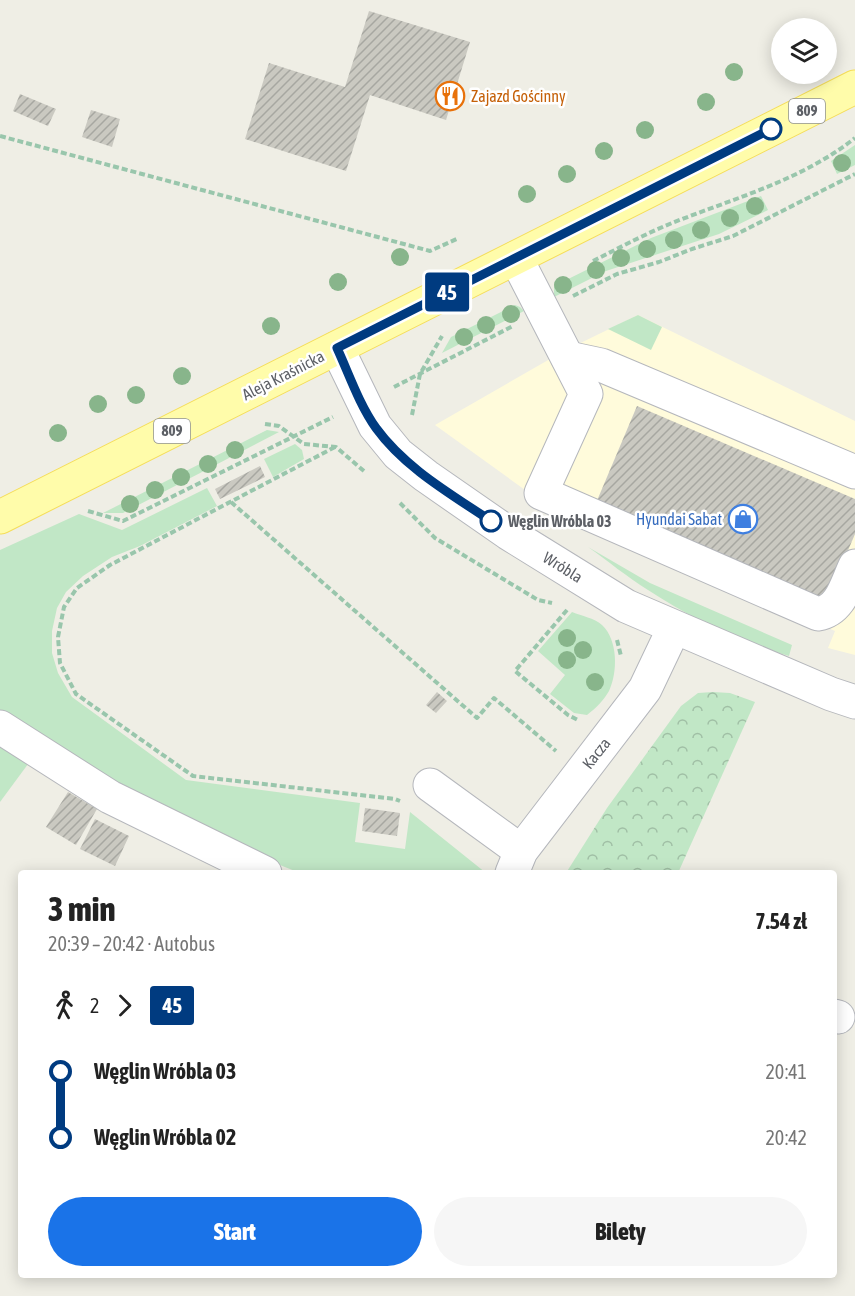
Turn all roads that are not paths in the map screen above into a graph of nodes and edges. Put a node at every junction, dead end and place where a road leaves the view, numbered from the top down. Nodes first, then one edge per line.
1 (855, 87) edge
2 (516, 258) junction
3 (337, 348) junction
4 (568, 358) junction
5 (855, 472) edge
6 (0, 517) edge
7 (855, 566) edge
8 (674, 628) junction
9 (855, 702) edge
10 (0, 727) edge
11 (430, 785) dead end
12 (517, 862) edge
13 (259, 870) edge

1 - 2 main road, Aleja Kraśnicka / 809
2 - 3 main road, Aleja Kraśnicka / 809
2 - 4 street
3 - 6 main road, Aleja Kraśnicka / 809
3 - 8 street, Wróbla
4 - 5 street
4 - 7 street
8 - 9 street, Wróbla
8 - 12 street, Kacza
10 - 13 street
11 - 12 street

